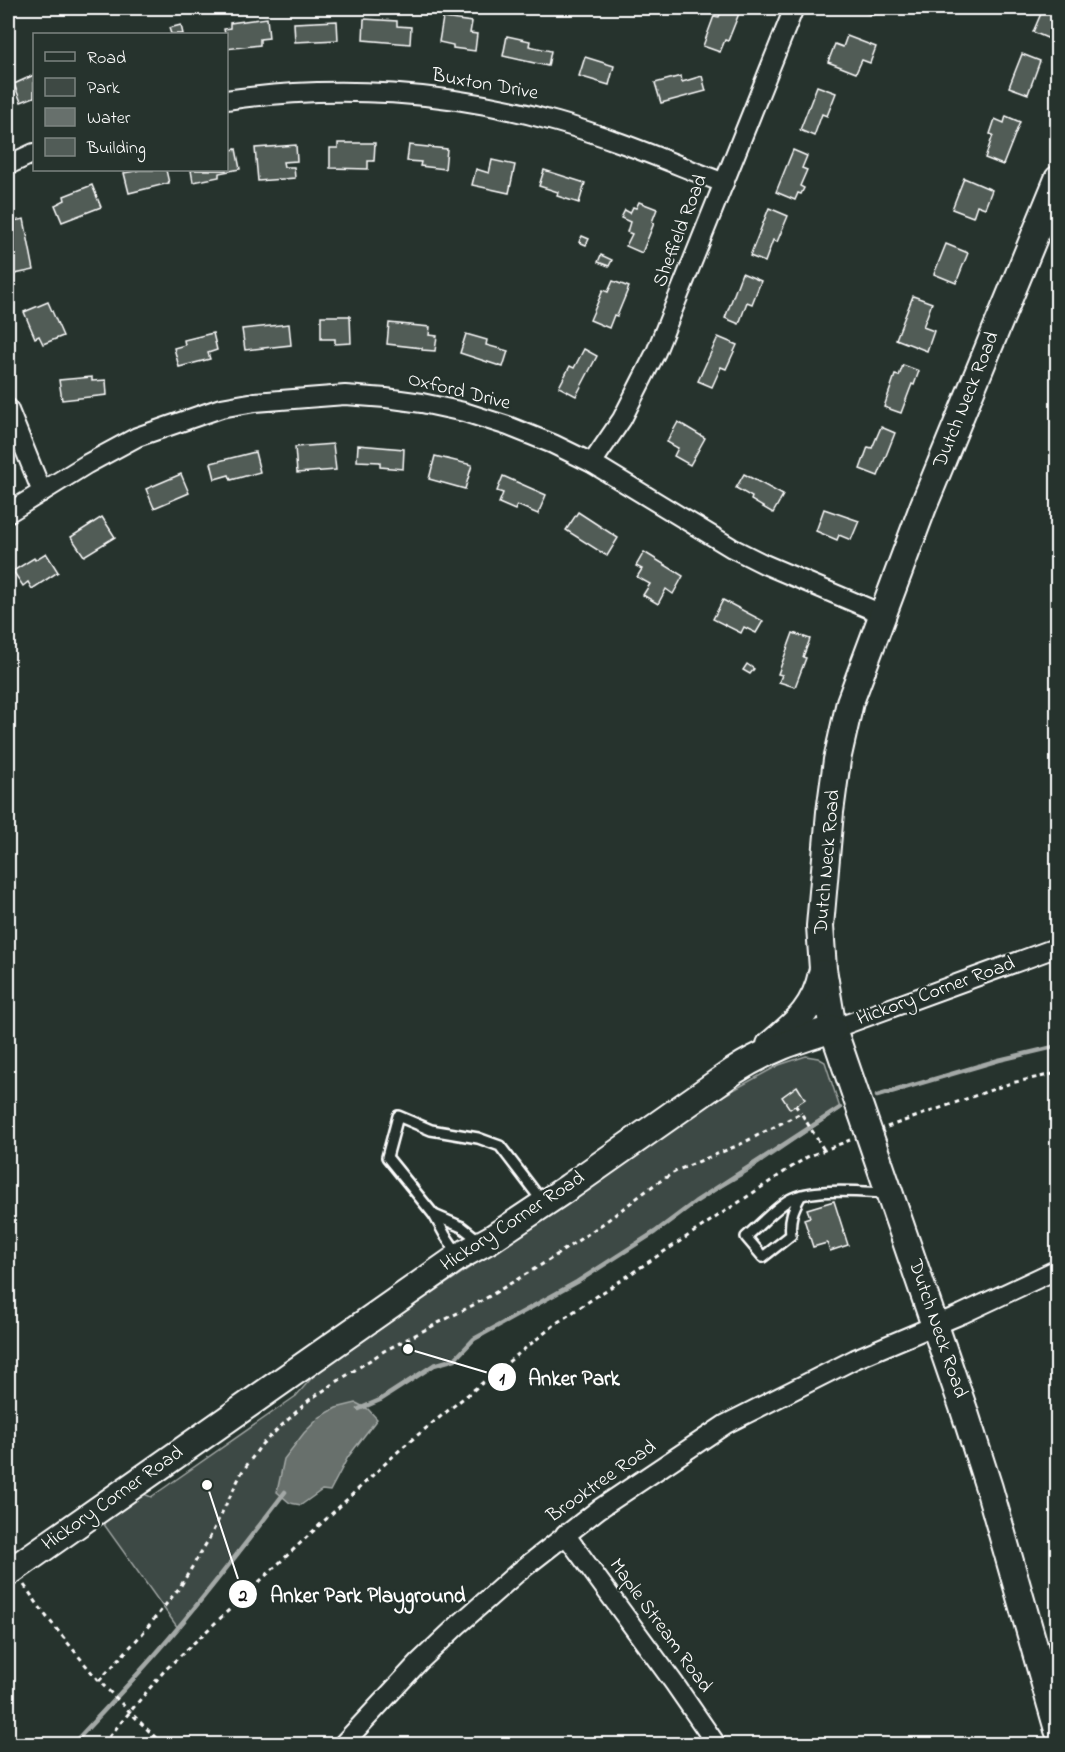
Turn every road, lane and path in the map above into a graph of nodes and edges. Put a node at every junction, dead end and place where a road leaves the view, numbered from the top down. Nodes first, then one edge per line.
1 (794, 8) edge
2 (228, 100) edge
3 (33, 153) edge
4 (8, 165) edge
5 (1058, 179) edge
6 (724, 183) junction
7 (8, 408) edge
8 (592, 463) junction
9 (42, 492) junction
10 (8, 513) edge
11 (882, 614) junction
12 (1058, 947) edge
13 (823, 969) junction
14 (833, 1029) junction
15 (754, 1058) junction
16 (1058, 1073) edge
17 (795, 1105) dead end
18 (801, 1113) junction
19 (869, 1133) junction
20 (824, 1150) junction
21 (890, 1193) junction
22 (801, 1195) junction
23 (544, 1203) junction
24 (434, 1215) junction
25 (483, 1243) junction
26 (459, 1256) junction
27 (1058, 1269) edge
28 (935, 1326) junction
29 (565, 1534) junction
30 (10, 1571) edge
31 (99, 1681) junction
32 (129, 1712) junction
33 (1058, 1730) edge
34 (103, 1744) edge
35 (162, 1744) edge
36 (343, 1744) edge
37 (716, 1744) edge

1 - 6 street, Sheffield Road
2 - 6 street, Buxton Drive
3 - 4 street
5 - 11 street, Dutch Neck Road
6 - 8 street, Sheffield Road
7 - 9 street
8 - 9 street, Oxford Drive
8 - 11 street, Oxford Drive
9 - 10 street, Oxford Drive
11 - 13 street, Dutch Neck Road
12 - 14 street, Hickory Corner Road
13 - 14 street, Dutch Neck Road
13 - 15 street
14 - 15 street, Hickory Corner Road
14 - 19 street, Dutch Neck Road
15 - 23 street, Hickory Corner Road
16 - 19 path
17 - 18 path
18 - 20 path
18 - 31 path
19 - 20 path
19 - 21 street, Dutch Neck Road
20 - 32 path
21 - 22 lane
21 - 28 street, Dutch Neck Road
22 - 22 lane
23 - 24 lane
23 - 25 street, Hickory Corner Road
24 - 25 lane
24 - 26 lane
25 - 26 street, Hickory Corner Road
26 - 30 street, Hickory Corner Road
27 - 28 street, Brooktree Road
28 - 29 street, Brooktree Road
28 - 33 street, Dutch Neck Road
29 - 36 street, Brooktree Road
29 - 37 street, Maple Stream Road
30 - 31 path
31 - 32 path
32 - 34 path
32 - 35 path

